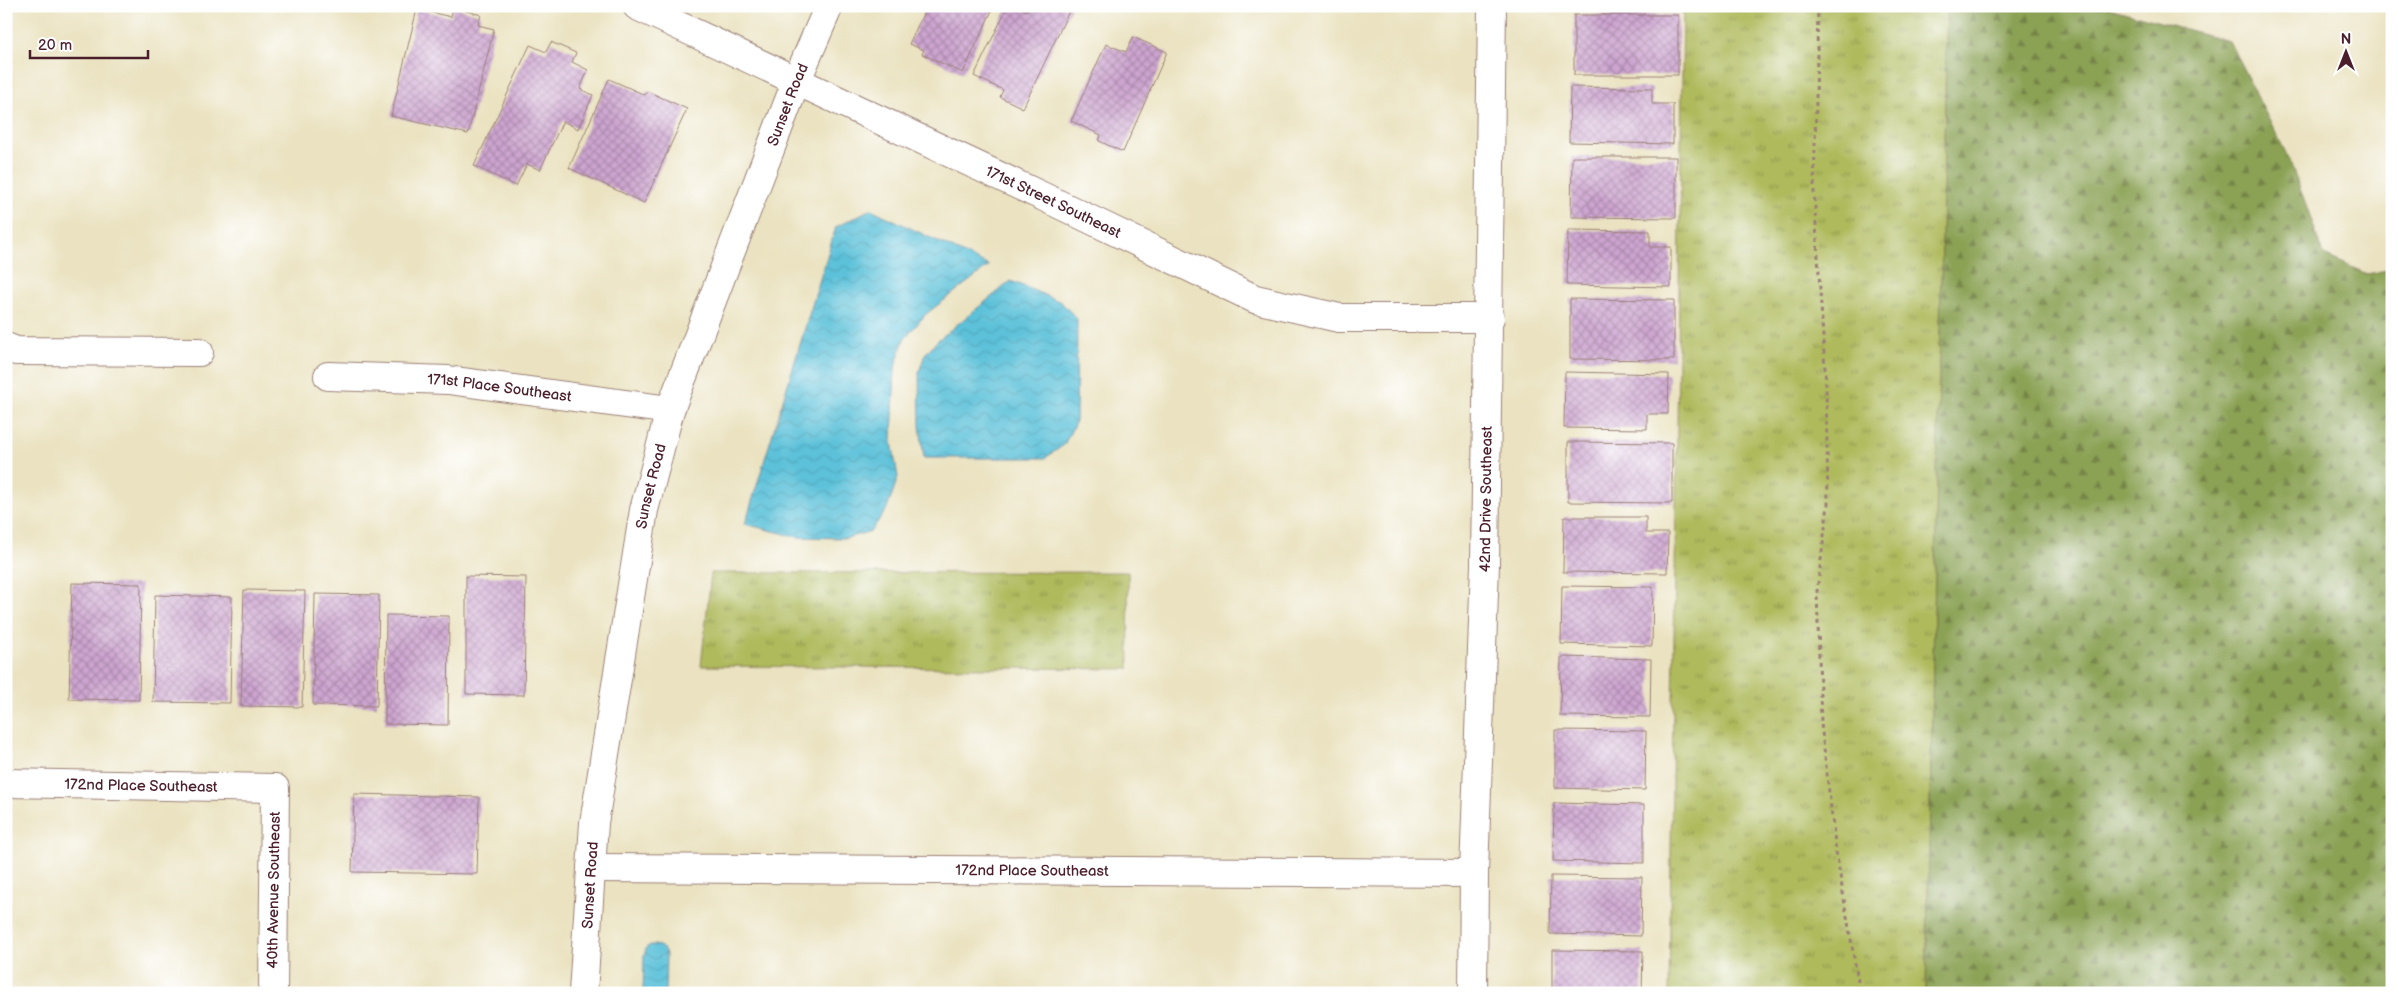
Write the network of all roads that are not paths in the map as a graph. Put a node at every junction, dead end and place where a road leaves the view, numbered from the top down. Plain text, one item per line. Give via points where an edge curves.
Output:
1 (637, 6) edge
2 (829, 6) edge
3 (1492, 6) edge
4 (796, 82) junction
5 (1490, 318) junction
6 (6, 347) edge
7 (199, 352) dead end
8 (328, 376) dead end
9 (670, 410) junction
10 (6, 783) edge
11 (275, 788) joint
12 (591, 868) junction
13 (1474, 873) junction
14 (273, 993) edge
15 (583, 993) edge
16 (1473, 993) edge

1 - 4 street, 171st Street Southeast
2 - 4 street, Sunset Road
3 - 5 street, 42nd Drive Southeast
4 - 5 street, 171st Street Southeast via 1255,299 1339,318
4 - 9 street, Sunset Road
5 - 13 street, 42nd Drive Southeast via 1486,565
6 - 7 street via 16,351
8 - 9 street, 171st Place Southeast via 448,380
9 - 12 street, Sunset Road via 644,510 594,823
10 - 11 street, 172nd Place Southeast
11 - 14 street, 40th Avenue Southeast
12 - 13 street, 172nd Place Southeast
12 - 15 street, Sunset Road
13 - 16 street, 42nd Drive Southeast

